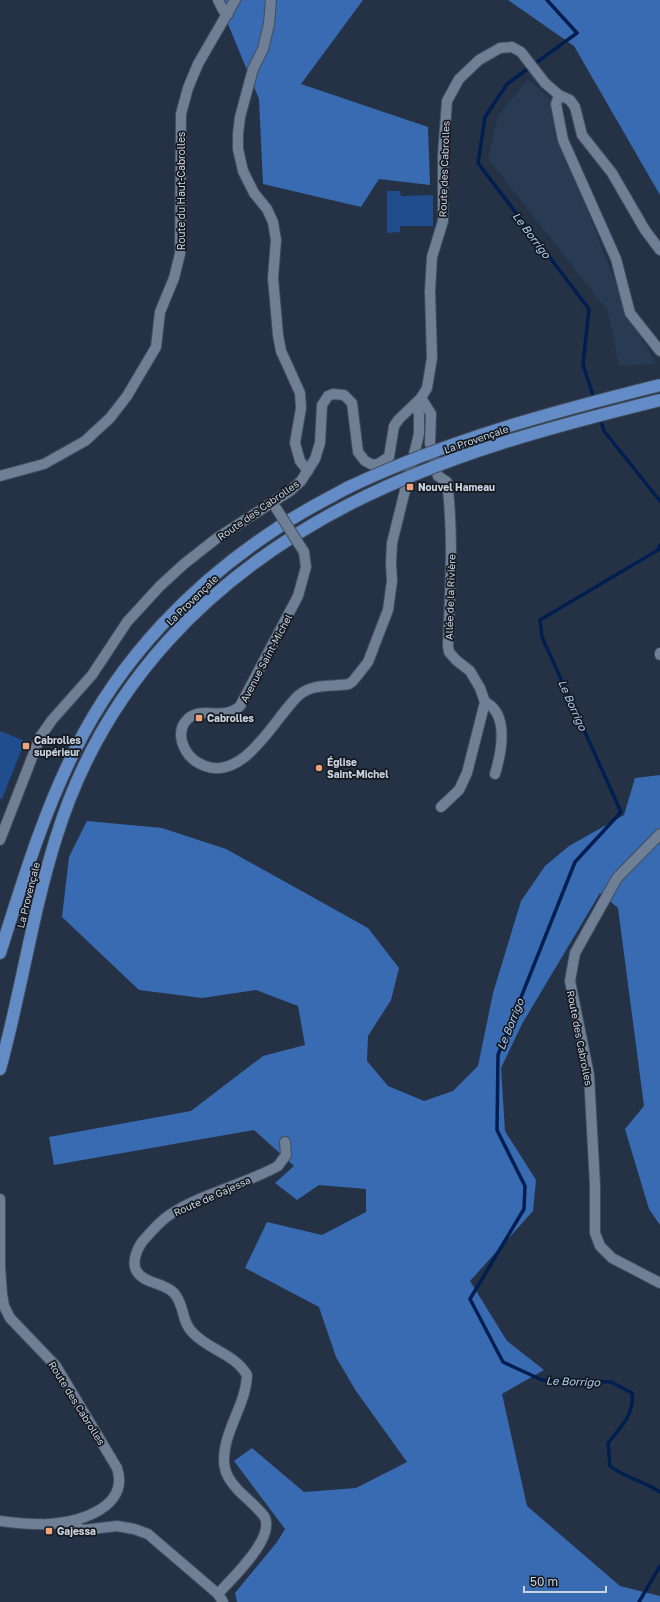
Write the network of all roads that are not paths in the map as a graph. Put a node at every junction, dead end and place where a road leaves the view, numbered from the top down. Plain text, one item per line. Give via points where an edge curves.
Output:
1 (218, 0) edge
2 (235, 0) edge
3 (271, 0) edge
4 (228, 14) junction
5 (559, 95) junction
6 (660, 250) edge
7 (660, 351) edge
8 (660, 385) edge
9 (660, 400) edge
10 (418, 401) junction
11 (308, 470) junction
12 (0, 476) edge
13 (274, 505) junction
14 (485, 702) junction
15 (495, 774) dead end
16 (441, 807) dead end
17 (660, 834) edge
18 (0, 840) edge
19 (0, 953) edge
20 (0, 1069) edge
21 (285, 1142) dead end
22 (0, 1199) edge
23 (660, 1283) edge
24 (74, 1520) junction
25 (0, 1521) edge
26 (220, 1598) edge

1 - 4 street
2 - 4 street, Route du Haut-Cabrolles
3 - 11 street via 263,49 254,69 240,117 238,149 243,171 254,193 267,208 274,222 276,240 273,278 278,335 281,351 300,393 301,408 295,443 300,462
4 - 12 street, Route du Haut-Cabrolles via 198,64 181,114 180,254 174,278 160,312 156,347 127,396 110,418 85,441 44,464
5 - 6 street, Route des Cabrolles via 570,100 575,107 582,135 612,173 645,230
5 - 7 street via 556,104 563,140 616,259 630,313
5 - 10 street, Route des Cabrolles via 521,52 512,47 500,48 479,60 459,79 448,101 443,156 443,221 432,257 432,358 427,388
8 - 19 highway, La Provençale, bridge via 512,424 426,453 350,486 276,528 214,574 172,614 125,669 93,716 66,769 38,836
9 - 20 highway, La Provençale, bridge via 477,451 400,480 350,504 281,544 212,596 161,648 134,682 110,718 80,775 56,836
10 - 11 street, Route des Cabrolles via 394,426 389,457 378,464 373,464 365,461 358,452 353,407 349,398 339,394 328,396 322,405 320,443
10 - 13 street, Avenue Saint-Michel, bridge via 419,434 392,543 392,581 388,610 368,662 349,684 320,686 300,695 255,748 238,762 217,768 202,765 188,755 182,743 185,722 201,713 228,714 240,706 298,596 306,567 304,552
10 - 14 street, Allée de la Rivière via 431,414 430,443 438,476 447,482 452,547 449,652 470,671
11 - 13 street, Route des Cabrolles via 301,481
13 - 18 street, Route des Cabrolles via 235,526 189,560 160,586 128,622 96,670 67,701 40,737
14 - 15 street, Allée de la Rivière via 491,705 499,719 502,738
14 - 16 street via 468,773 459,790
17 - 23 street, Route des Cabrolles via 617,878 575,953 570,981 589,1075 595,1233 600,1246 612,1258
21 - 26 street, Route de Gajessa via 286,1155 278,1166 167,1216 138,1247 135,1259 135,1268 140,1276 173,1292 181,1304 189,1330 238,1362 247,1375 244,1399 228,1436 224,1460 226,1473 231,1482 264,1517 267,1529 254,1553
22 - 24 street, Route des Cabrolles via 0,1266 4,1306 10,1318 56,1366 117,1468 121,1479 116,1497 108,1505 89,1516
24 - 25 street, Route des Cabrolles via 50,1524
24 - 26 street via 77,1527 83,1530 117,1526 148,1534

